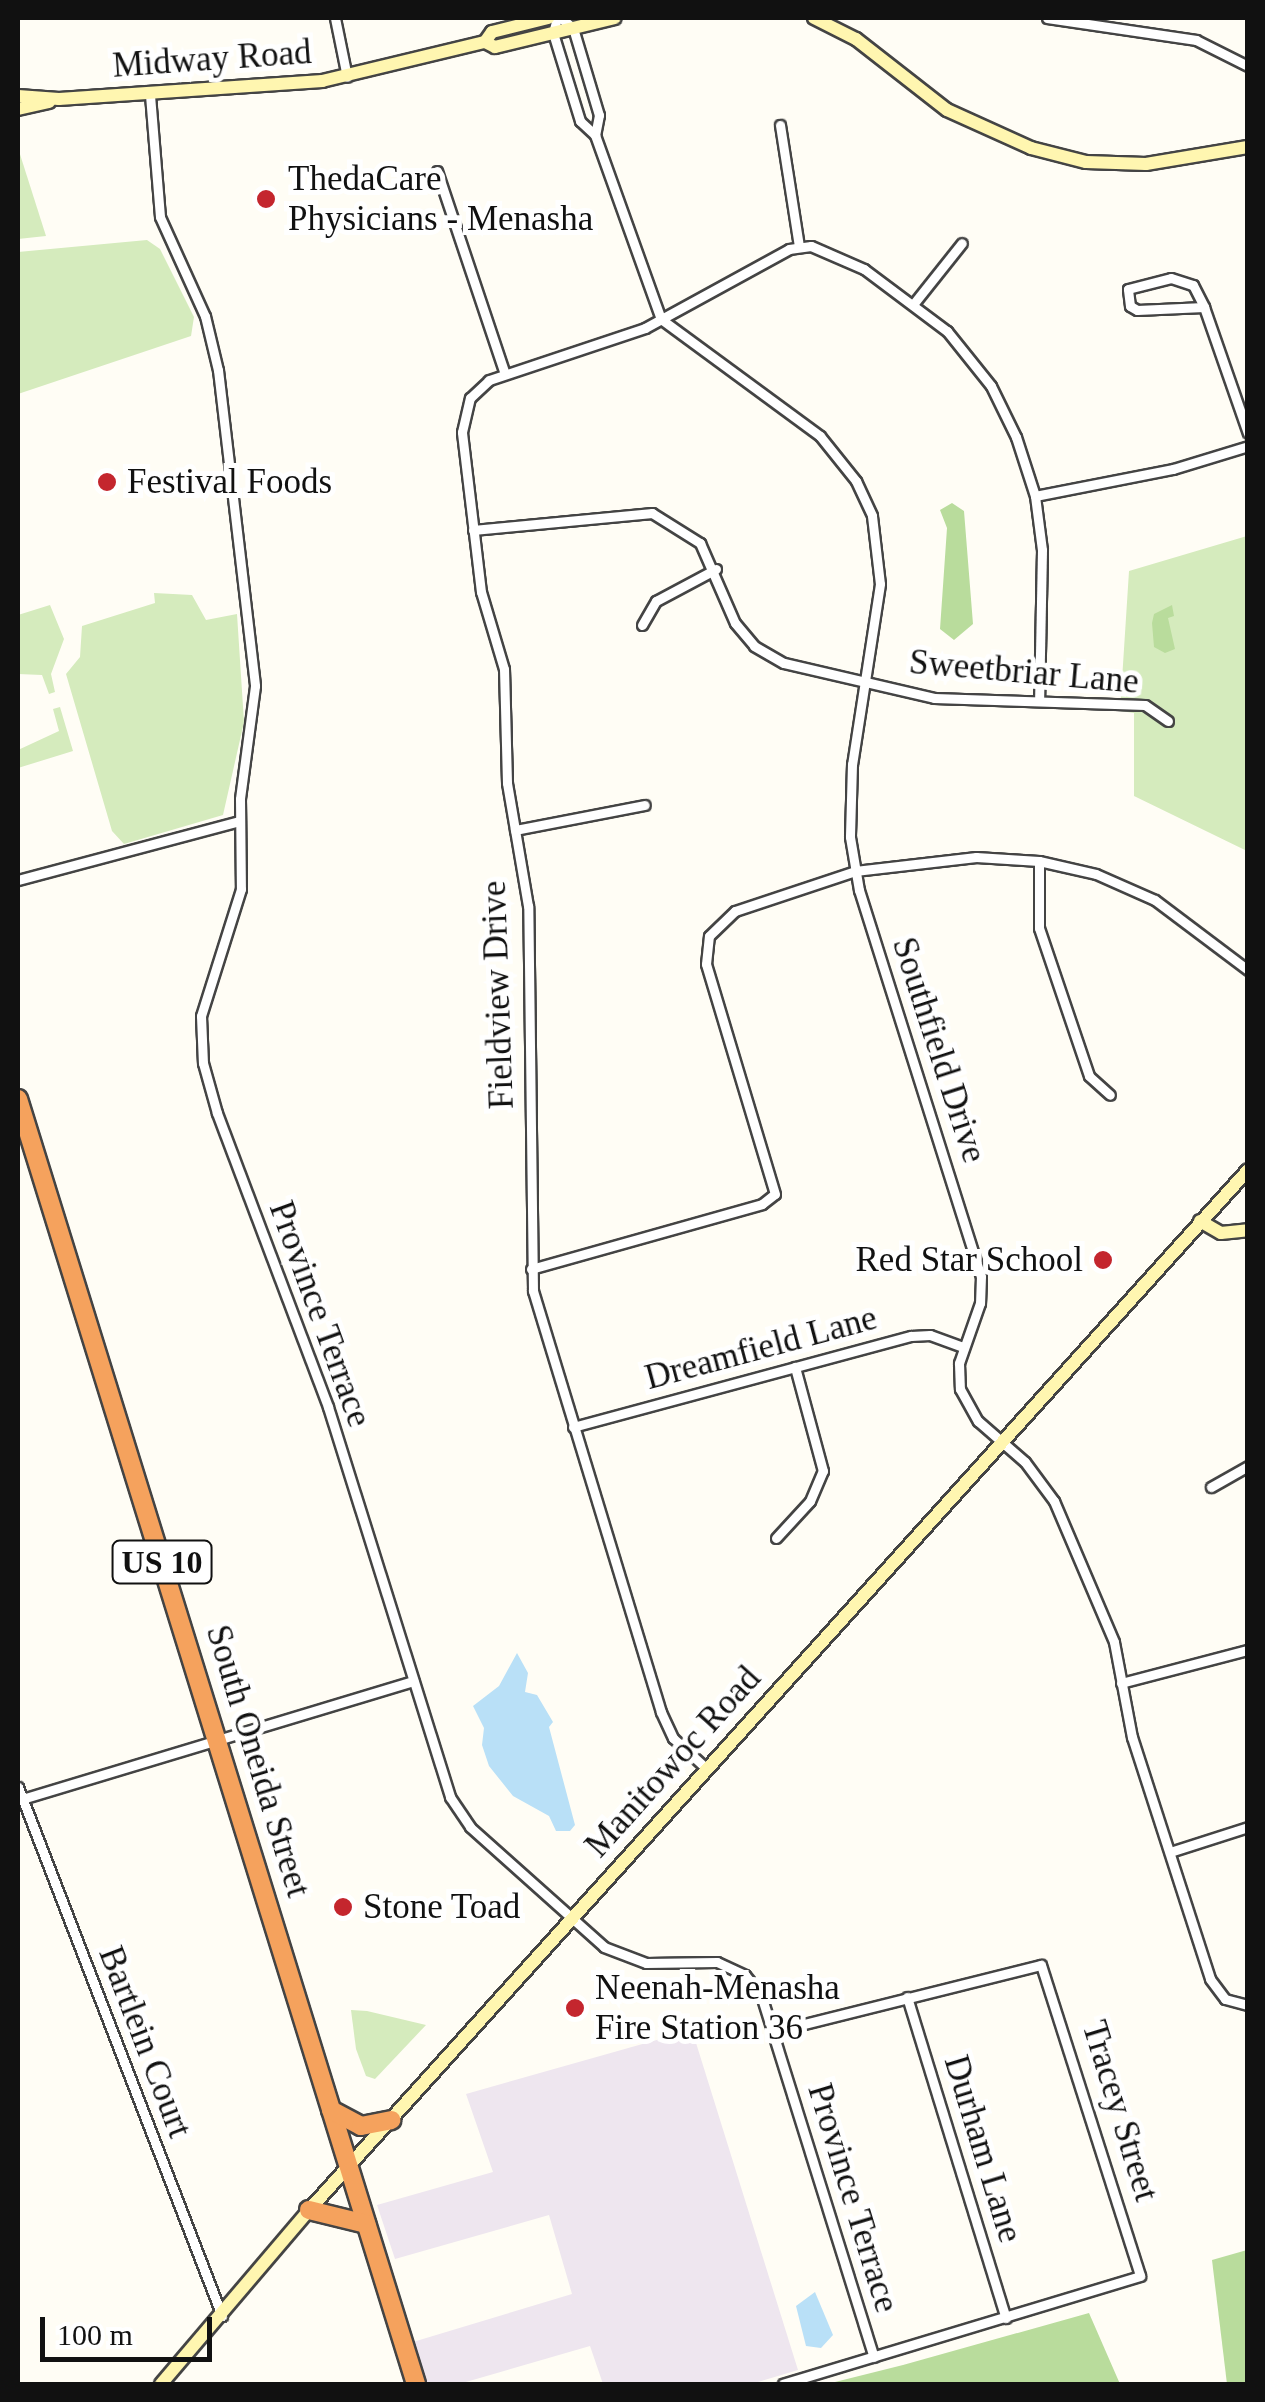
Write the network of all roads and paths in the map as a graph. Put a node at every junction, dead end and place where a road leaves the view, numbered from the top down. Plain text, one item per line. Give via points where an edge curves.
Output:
1 (335, 18) edge
2 (548, 18) edge
3 (559, 18) edge
4 (616, 18) edge
5 (814, 18) edge
6 (1047, 18) edge
7 (573, 28) junction
8 (553, 33) junction
9 (484, 42) junction
10 (1248, 66) edge
11 (346, 76) junction
12 (150, 95) junction
13 (18, 96) edge
14 (59, 100) junction
15 (18, 109) edge
16 (780, 125) dead end
17 (595, 135) junction
18 (1248, 146) edge
19 (437, 171) dead end
20 (962, 243) dead end
21 (799, 246) junction
22 (915, 302) junction
23 (1204, 308) junction
24 (661, 319) junction
25 (505, 374) junction
26 (1248, 433) edge
27 (1248, 446) edge
28 (1036, 496) junction
29 (473, 530) junction
30 (716, 568) junction
31 (642, 625) dead end
32 (864, 682) junction
33 (1039, 700) junction
34 (1168, 721) dead end
35 (645, 805) dead end
36 (239, 821) junction
37 (516, 830) junction
38 (1039, 862) junction
39 (855, 870) junction
40 (18, 880) edge
41 (1248, 970) edge
42 (1110, 1095) dead end
43 (18, 1100) edge
44 (1248, 1170) edge
45 (1200, 1222) junction
46 (1248, 1230) edge
47 (531, 1268) junction
48 (963, 1347) junction
49 (795, 1367) junction
50 (574, 1427) junction
51 (1002, 1441) junction
52 (1248, 1466) edge
53 (1211, 1487) dead end
54 (776, 1538) dead end
55 (1248, 1650) edge
56 (414, 1681) junction
57 (1121, 1683) junction
58 (217, 1740) junction
59 (707, 1770) junction
60 (18, 1787) edge
61 (20, 1800) edge
62 (1248, 1827) edge
63 (1170, 1852) junction
64 (572, 1920) junction
65 (907, 1997) junction
66 (1248, 2005) edge
67 (772, 2032) junction
68 (330, 2110) junction
69 (392, 2120) junction
70 (348, 2169) junction
71 (308, 2210) junction
72 (366, 2224) junction
73 (222, 2316) junction
74 (1006, 2318) junction
75 (874, 2357) junction
76 (161, 2384) edge
77 (416, 2384) edge
78 (783, 2384) edge

1 - 11 street
2 - 9 street, Midway Road via 492,32
3 - 7 street
3 - 8 street
4 - 7 street, Midway Road
5 - 18 street via 856,39 947,110 1031,148 1086,162 1146,164
6 - 10 street via 1196,40
7 - 8 street, Midway Road
7 - 17 street, Southfield Drive via 599,116
8 - 9 street, Midway Road via 495,47
8 - 17 street, Southfield Drive via 580,121
9 - 11 street, Midway Road
11 - 12 street, Midway Road
12 - 14 street, Midway Road
12 - 36 street, Province Terrace via 157,202 211,335 242,557 255,686
13 - 14 street, Midway Road
14 - 15 street, Midway Road
16 - 21 street
17 - 24 street, Southfield Drive via 634,260
19 - 25 street
20 - 22 street
21 - 22 street via 844,258
21 - 24 street, Fieldview Drive
22 - 28 street via 991,386
23 - 23 street via 1181,278 1142,280 1128,289 1130,306 1138,310
23 - 26 street
24 - 25 street, Fieldview Drive
24 - 32 street, Southfield Drive via 820,436 856,481 872,516 880,569
25 - 29 street, Fieldview Drive via 478,388 464,410
27 - 28 street via 1172,470
28 - 33 street via 1043,575
29 - 30 street, Sweetbriar Lane via 642,512 700,543
29 - 37 street, Fieldview Drive via 481,592 504,670 505,762
30 - 31 street via 656,601
30 - 32 street, Sweetbriar Lane via 730,615 754,646 784,662
32 - 33 street, Sweetbriar Lane via 934,698
32 - 39 street, Southfield Drive via 849,788
33 - 34 street, Sweetbriar Lane via 1144,705
35 - 37 street
36 - 40 street
36 - 56 street, Province Terrace via 241,889 202,1001 203,1063 328,1408
37 - 47 street, Fieldview Drive via 528,906
38 - 39 street via 976,857
38 - 41 street via 1096,874 1155,900
38 - 42 street via 1039,928 1089,1076
39 - 47 street via 736,911 709,936 708,976 776,1180 772,1198
39 - 48 street, Southfield Drive via 980,1276 980,1303
43 - 58 highway, South Oneida Street / US 10
44 - 45 street, Manitowoc Road
45 - 46 street via 1221,1233
45 - 51 street, Manitowoc Road
47 - 50 street, Fieldview Drive
48 - 49 street, Dreamfield Lane via 922,1334
48 - 51 street, Southfield Drive via 958,1375 965,1402
49 - 50 street, Dreamfield Lane
49 - 54 street via 823,1471 810,1501
50 - 59 street, Fieldview Drive via 660,1712 673,1738
51 - 57 street, Southfield Drive via 1054,1501 1104,1614
51 - 59 street, Manitowoc Road
52 - 53 street
55 - 57 street
56 - 58 street
56 - 64 street, Province Terrace via 456,1808
57 - 63 street, Southfield Drive
58 - 61 street
58 - 68 highway, South Oneida Street / US 10
59 - 64 street, Manitowoc Road
60 - 61 street, Bartlein Court
61 - 73 street, Bartlein Court
62 - 63 street
63 - 66 street, Southfield Drive via 1210,1978 1226,1999
64 - 67 street, Province Terrace via 635,1962 731,1966 760,1995
64 - 69 street, Manitowoc Road
65 - 67 street
65 - 74 street, Durham Lane
65 - 74 street, Tracey Street via 1041,1965 1140,2276
67 - 75 street, Province Terrace
68 - 69 highway via 361,2126
68 - 70 highway, South Oneida Street / US 10
69 - 70 street, Manitowoc Road
70 - 71 street, Manitowoc Road
70 - 72 highway, South Oneida Street / US 10
71 - 72 highway
71 - 73 street, Manitowoc Road
72 - 77 highway, South Oneida Street / US 10
73 - 76 street, Manitowoc Road
74 - 75 street
75 - 78 street

